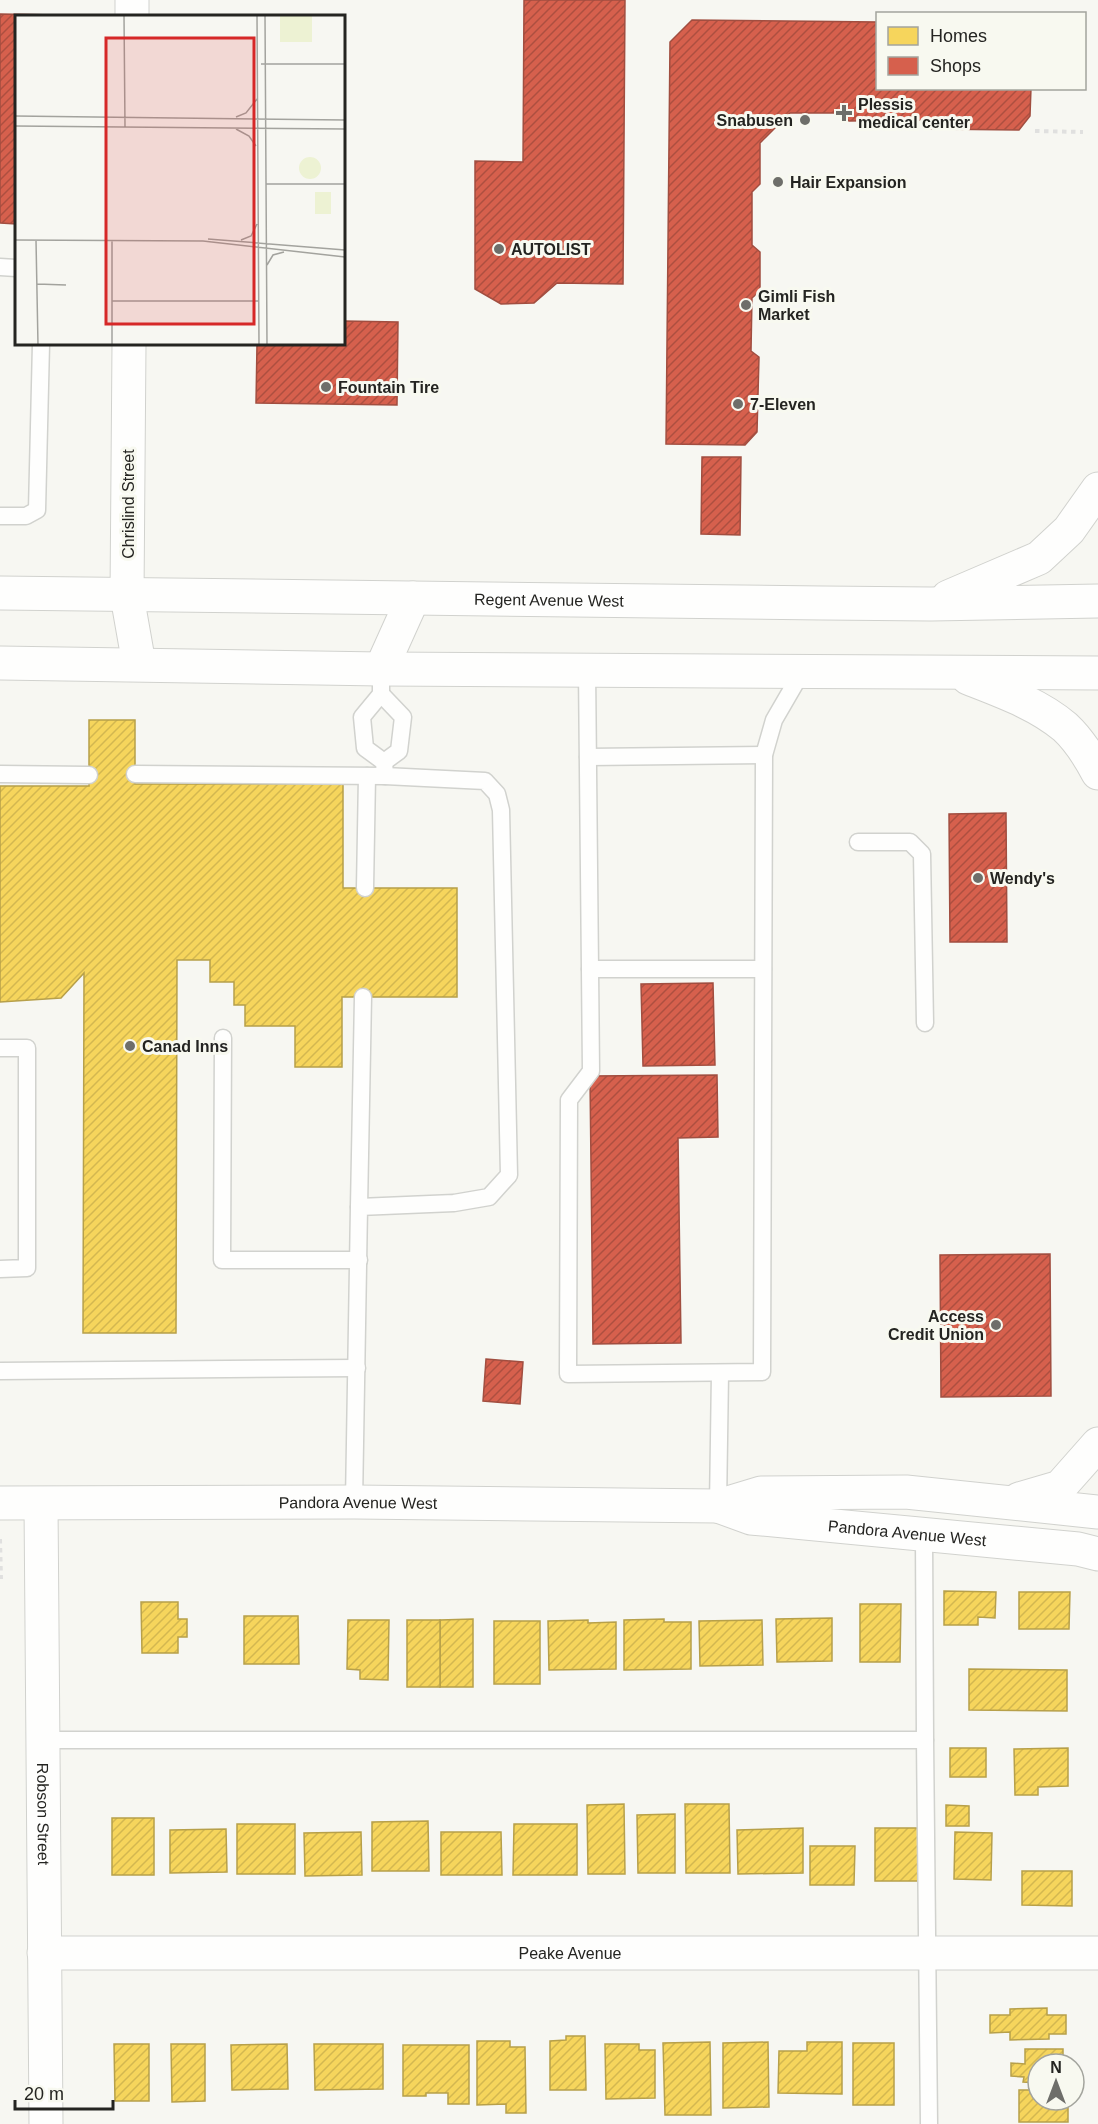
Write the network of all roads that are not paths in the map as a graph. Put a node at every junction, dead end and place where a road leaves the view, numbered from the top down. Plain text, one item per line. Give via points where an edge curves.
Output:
1 (41, 345) edge
2 (129, 345) edge
3 (1098, 489) edge
4 (0, 516) edge
5 (0, 593) edge
6 (127, 596) junction
7 (413, 598) junction
8 (1098, 601) edge
9 (931, 604) junction
10 (0, 663) edge
11 (139, 664) junction
12 (587, 669) junction
13 (803, 670) junction
14 (947, 670) junction
15 (1098, 672) edge
16 (381, 681) junction
17 (764, 755) junction
18 (588, 758) junction
19 (385, 769) junction
20 (1098, 773) edge
21 (0, 774) edge
22 (135, 774) dead end
23 (88, 775) dead end
24 (367, 776) junction
25 (858, 842) dead end
26 (365, 888) dead end
27 (590, 969) junction
28 (764, 969) junction
29 (363, 997) dead end
30 (925, 1023) dead end
31 (223, 1038) dead end
32 (0, 1048) edge
33 (359, 1207) junction
34 (359, 1260) junction
35 (0, 1269) edge
36 (357, 1368) junction
37 (0, 1371) edge
38 (720, 1373) junction
39 (1098, 1444) edge
40 (1003, 1501) junction
41 (354, 1502) junction
42 (0, 1503) edge
43 (41, 1504) junction
44 (718, 1506) junction
45 (1098, 1512) edge
46 (924, 1535) junction
47 (1098, 1554) edge
48 (42, 1740) junction
49 (926, 1740) junction
50 (926, 1952) junction
51 (44, 1953) junction
52 (1098, 1953) edge
53 (46, 2124) edge
54 (929, 2124) edge

1 - 4 lane via 37,510 26,516
2 - 6 street, Chrislind Street
3 - 9 street via 1069,530 1039,558
5 - 6 street, Regent Avenue West
6 - 7 street, Regent Avenue West
6 - 11 street, Chrislind Street
7 - 9 street, Regent Avenue West
7 - 16 street
8 - 9 street, Regent Avenue West
10 - 11 street
11 - 16 street
12 - 13 street
12 - 16 street
12 - 18 lane
13 - 14 street
13 - 17 lane via 774,720
14 - 15 street
14 - 20 street via 1020,699 1064,727 1085,750
16 - 19 lane via 403,717 399,752
16 - 19 lane via 362,717 364,748
17 - 18 lane
17 - 28 lane
18 - 27 lane
19 - 24 lane
19 - 33 lane via 485,781 497,794 501,810 508,1175 489,1197 454,1203
21 - 23 lane
22 - 24 lane
24 - 26 lane
25 - 30 lane via 910,842 922,854
27 - 28 lane
27 - 38 lane via 591,1071 569,1100 568,1374
28 - 38 lane via 762,1372
29 - 33 lane
31 - 34 lane via 222,1260
32 - 35 lane via 27,1048 27,1268
33 - 34 lane
34 - 36 lane
36 - 37 lane
36 - 41 lane
38 - 44 lane
39 - 40 street via 1060,1487
40 - 44 street, Pandora Avenue West via 874,1491 761,1493
40 - 45 street, Pandora Avenue West
41 - 43 street, Pandora Avenue West
41 - 44 street, Pandora Avenue West
42 - 43 street, Pandora Avenue West
43 - 48 street, Robson Street
44 - 46 street, Pandora Avenue West via 751,1518
46 - 47 street, Pandora Avenue West
46 - 49 lane
48 - 49 lane
48 - 51 street, Robson Street
49 - 50 lane
50 - 51 street, Peake Avenue
50 - 52 street, Peake Avenue
50 - 54 lane
51 - 53 street, Robson Street

